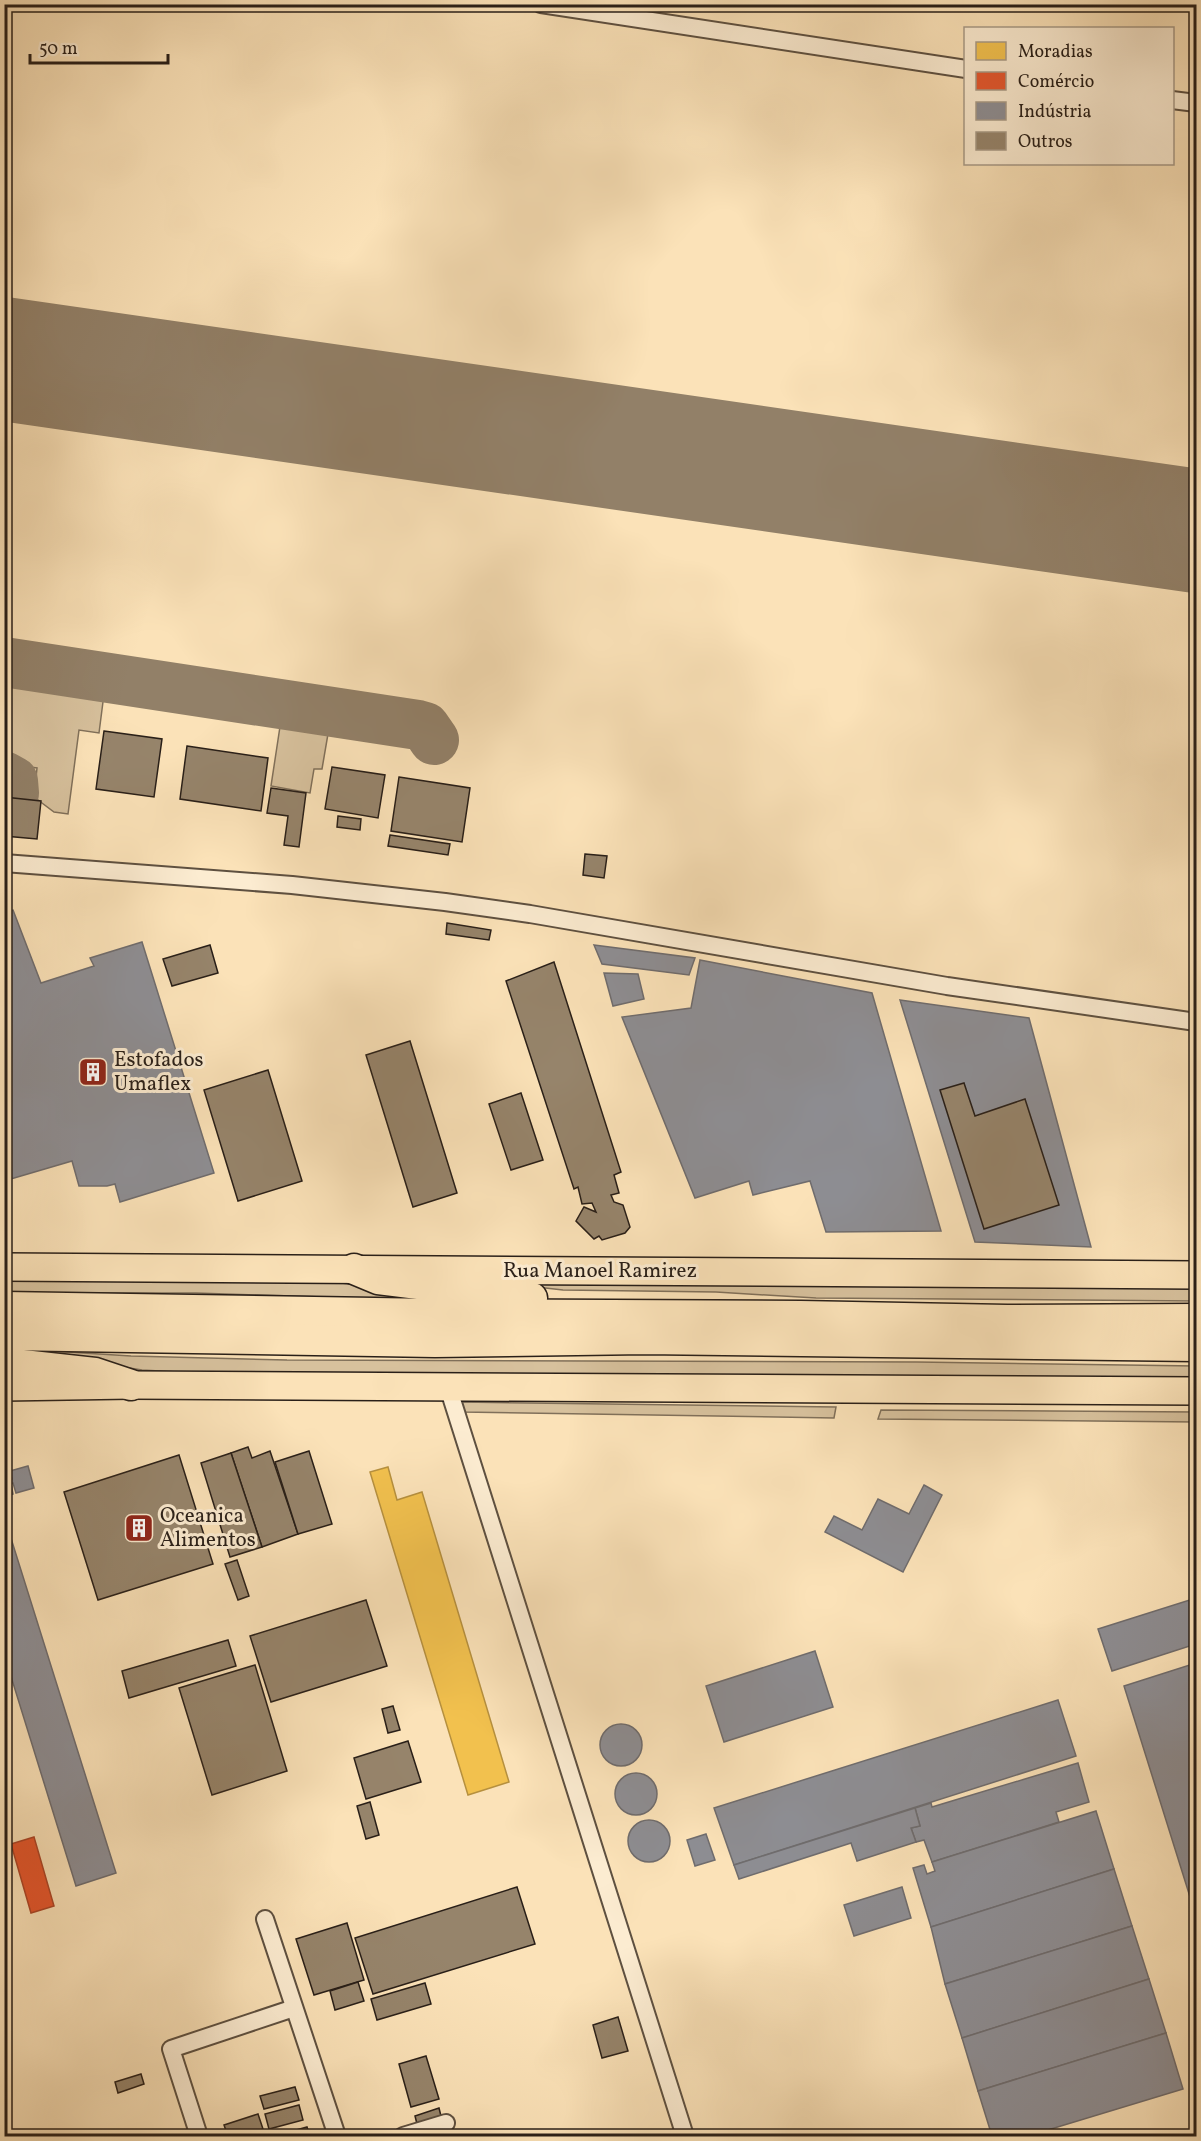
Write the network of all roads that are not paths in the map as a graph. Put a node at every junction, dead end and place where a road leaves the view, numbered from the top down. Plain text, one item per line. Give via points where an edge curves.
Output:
1 (541, 4) edge
2 (964, 69) edge
3 (1174, 100) edge
4 (1197, 103) edge
5 (4, 863) edge
6 (1197, 1022) edge
7 (4, 1267) edge
8 (354, 1269) junction
9 (1197, 1275) edge
10 (4, 1307) edge
11 (801, 1316) junction
12 (1197, 1319) edge
13 (4, 1335) edge
14 (1197, 1346) edge
15 (8, 1379) edge
16 (131, 1385) joint
17 (448, 1387) junction
18 (1197, 1391) edge
19 (265, 1919) dead end
20 (294, 2008) junction
21 (446, 2123) dead end
22 (199, 2136) edge
23 (337, 2136) edge
24 (403, 2136) edge
25 (685, 2136) edge

1 - 2 street
3 - 4 street
5 - 6 street via 292,885 445,902 947,986
7 - 8 main road, Rua Manoel Ramirez
8 - 9 main road, Rua Manoel Ramirez
8 - 11 highway via 378,1279 506,1295 545,1299 710,1299
10 - 11 highway
11 - 12 highway
13 - 14 highway via 435,1342 645,1340
15 - 16 highway via 95,1373
16 - 17 main road
17 - 18 main road
17 - 25 street
19 - 20 street
20 - 22 street via 171,2049
20 - 23 street
21 - 24 street

